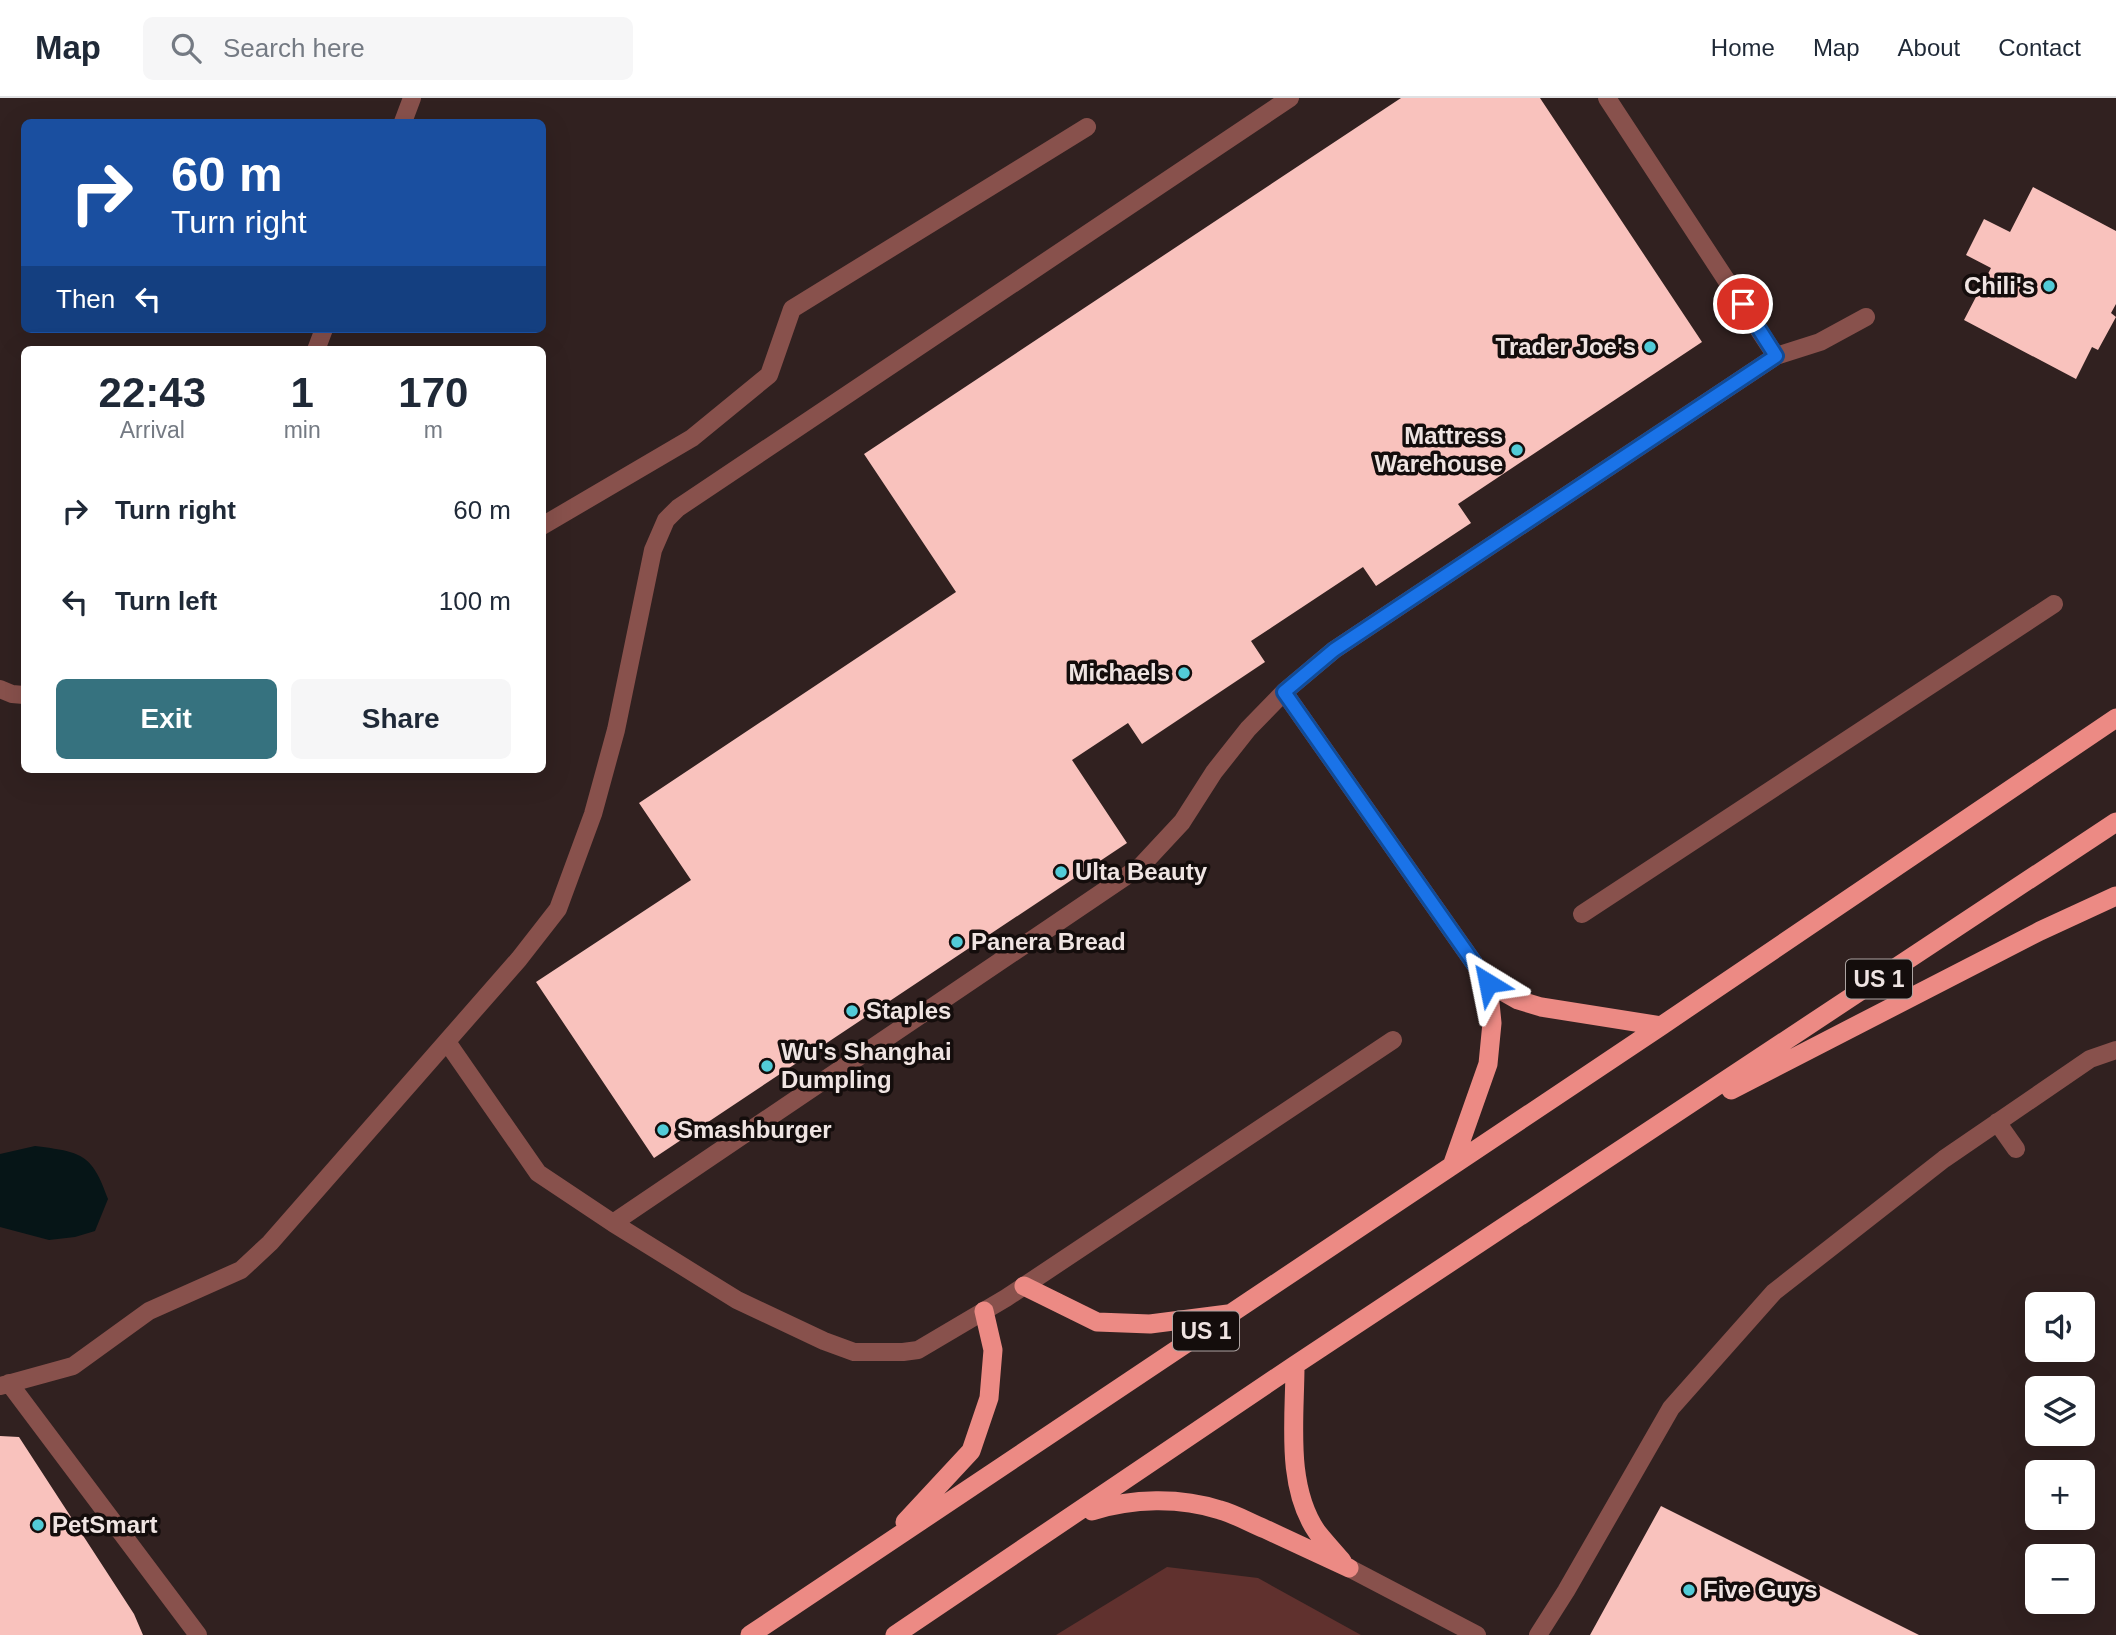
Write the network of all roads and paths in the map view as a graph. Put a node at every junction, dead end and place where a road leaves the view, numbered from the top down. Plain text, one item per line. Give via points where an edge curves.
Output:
1 (412, 98) edge
2 (1290, 98) edge
3 (1607, 98) edge
4 (404, 119) edge
5 (1087, 127) dead end
6 (1866, 317) dead end
7 (1776, 356) junction
8 (546, 524) edge
9 (2053, 604) dead end
10 (0, 689) edge
11 (1284, 692) junction
12 (21, 695) edge
13 (2116, 718) edge
14 (2116, 822) edge
15 (2116, 896) edge
16 (1582, 914) dead end
17 (1488, 983) junction
18 (1661, 1026) junction
19 (1393, 1040) dead end
20 (447, 1042) junction
21 (2116, 1050) edge
22 (1997, 1122) junction
23 (1643, 1136) junction
24 (2016, 1149) dead end
25 (1452, 1166) junction
26 (613, 1223) junction
27 (1024, 1286) junction
28 (984, 1311) junction
29 (1232, 1313) junction
30 (1295, 1366) junction
31 (5, 1384) edge
32 (1074, 1516) junction
33 (883, 1546) junction
34 (1349, 1568) junction
35 (198, 1635) edge
36 (750, 1635) edge
37 (895, 1635) edge
38 (1477, 1635) edge
39 (1538, 1635) edge

1 - 4 street
2 - 20 street via 666,520 653,550 597,802 558,909
3 - 7 street
5 - 8 street via 792,309 769,375 692,438
6 - 7 street via 1820,342
7 - 11 street via 1334,650
9 - 16 street
10 - 12 street
11 - 17 street
11 - 26 street via 1248,729 1182,822 1141,866
13 - 18 highway, US 1
14 - 23 highway, US 1
15 - 23 highway
17 - 18 highway via 1541,1007
17 - 25 highway via 1492,1023 1488,1064
18 - 25 highway, US 1
19 - 27 street
20 - 26 street via 538,1172
20 - 31 street via 242,1270 149,1311 73,1366
21 - 22 street via 2090,1059
22 - 24 street
22 - 39 street via 1774,1292 1671,1408
23 - 30 highway, US 1
25 - 29 highway, US 1
26 - 28 street via 737,1300 854,1352 918,1350
27 - 28 street
27 - 29 highway via 1097,1322 1150,1324
28 - 33 highway via 993,1350 989,1398 971,1451
29 - 33 highway, US 1
30 - 32 highway, US 1
30 - 34 highway via 1296,1469 1302,1499 1317,1531
31 - 35 street
32 - 34 highway via 1135,1502 1198,1504 1222,1510
32 - 37 highway, US 1
33 - 36 highway, US 1
34 - 38 street

